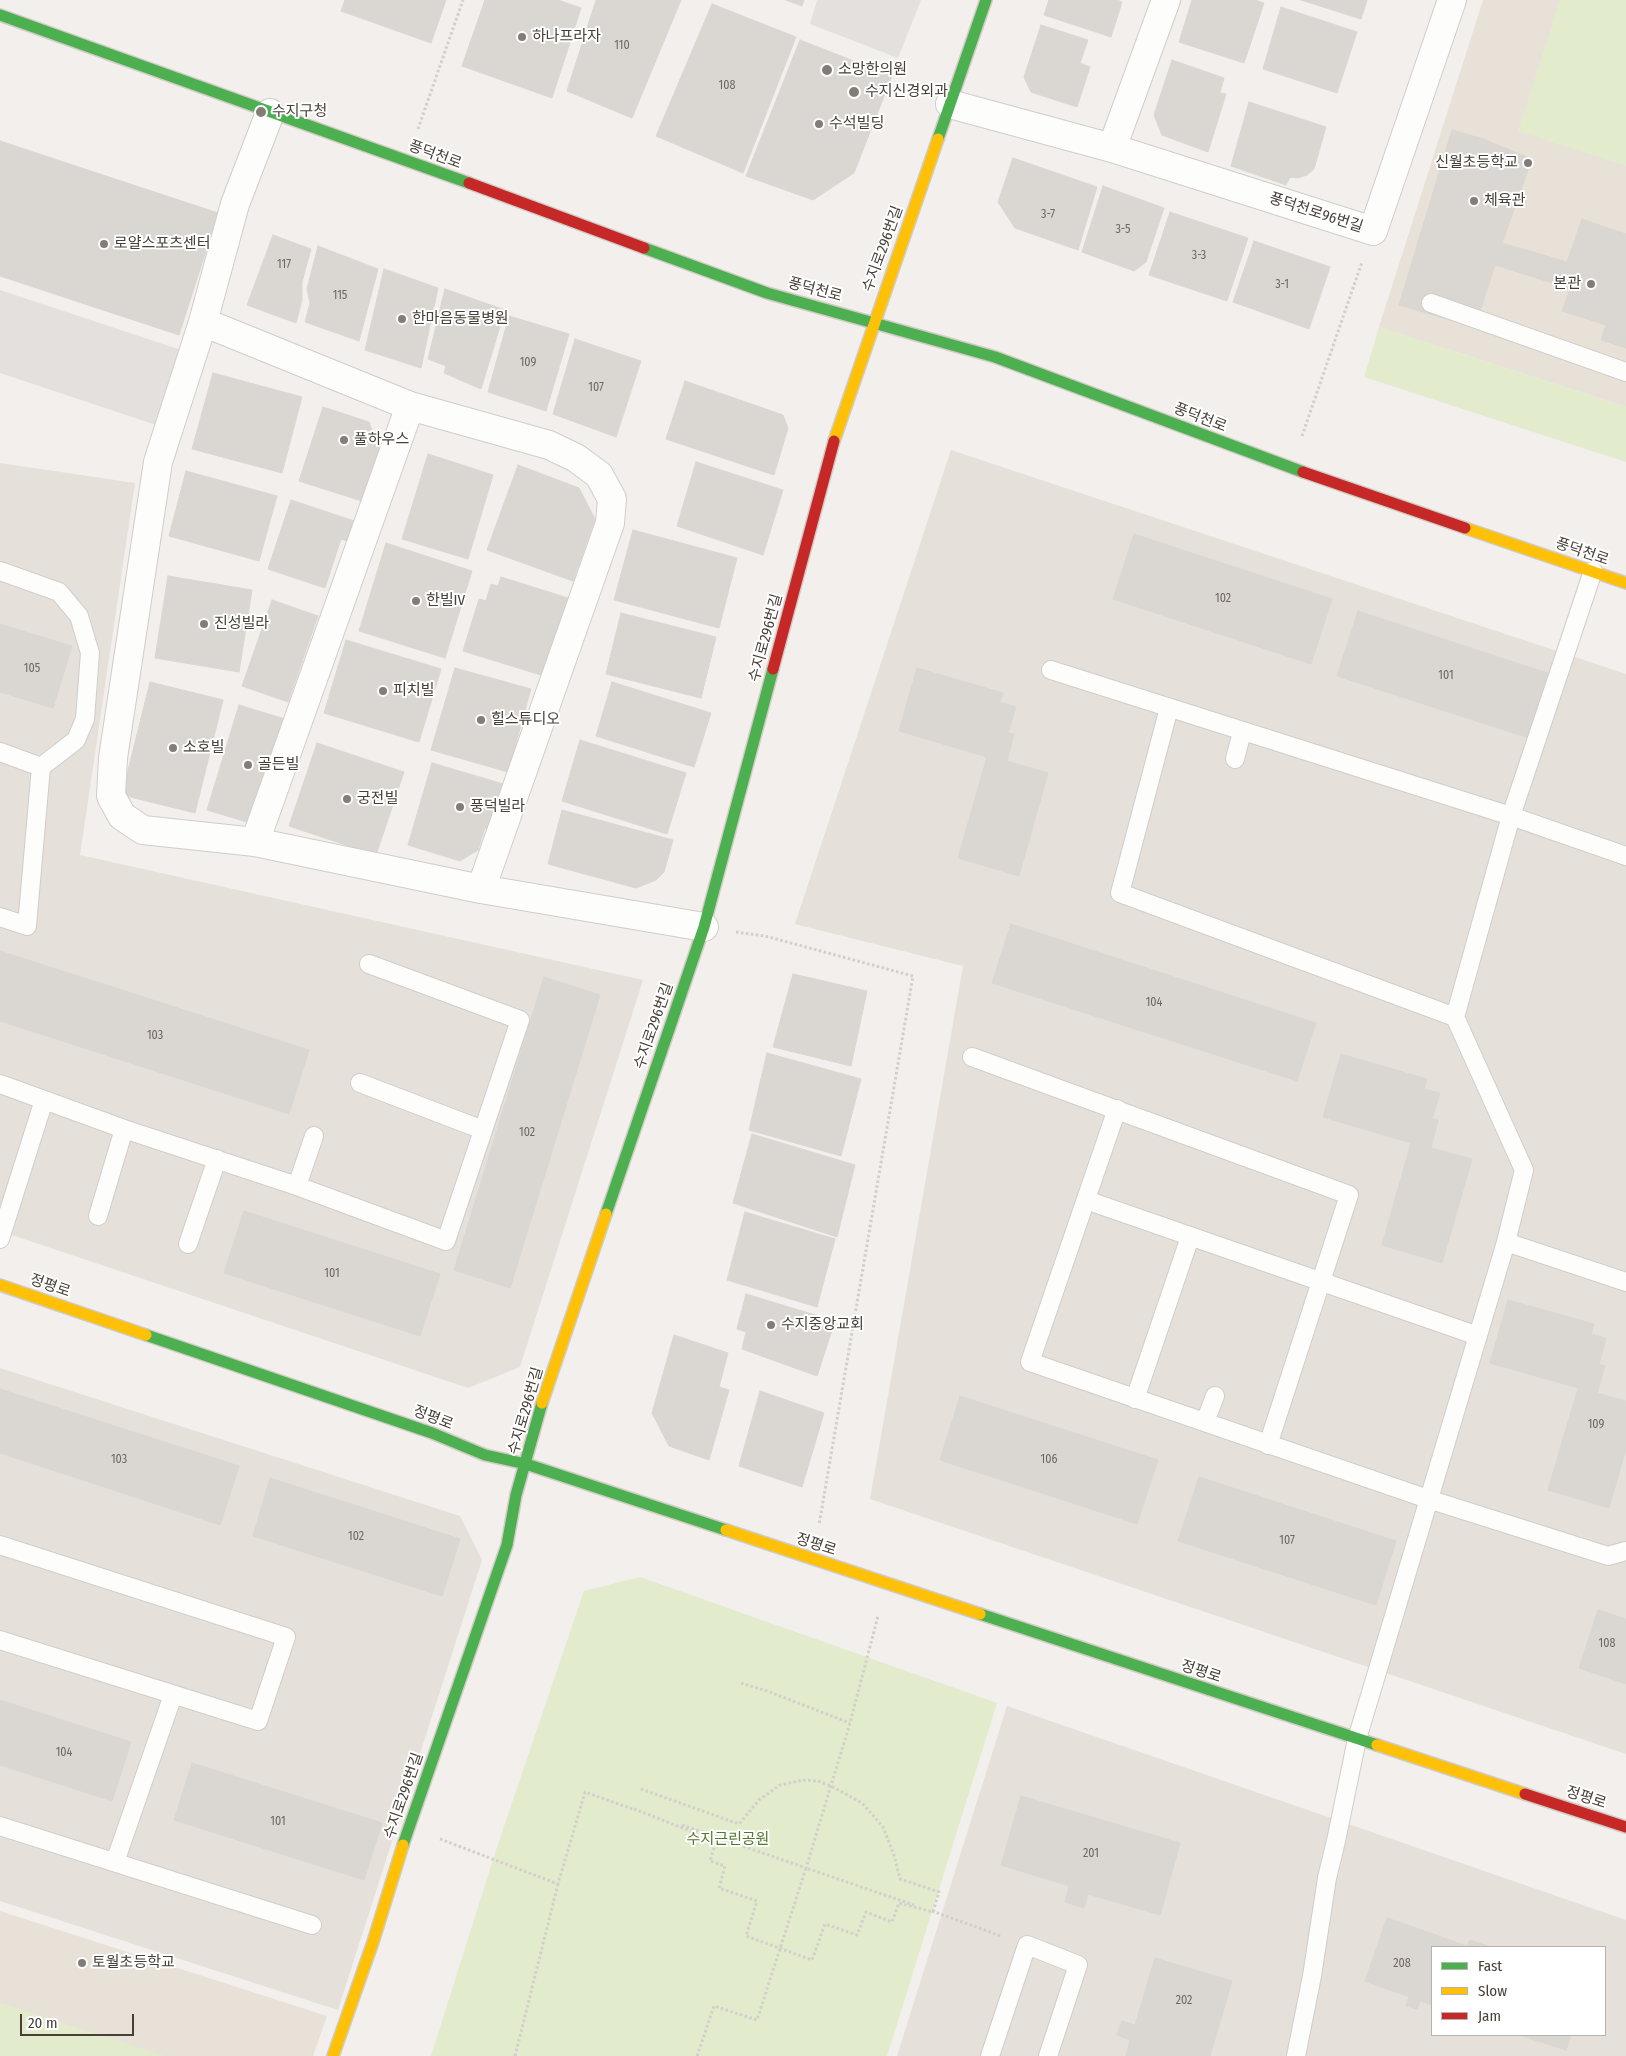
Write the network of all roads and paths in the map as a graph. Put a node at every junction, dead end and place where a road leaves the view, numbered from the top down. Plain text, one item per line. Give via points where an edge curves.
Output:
1 (464, 0) edge
2 (986, 0) edge
3 (1166, 0) edge
4 (1452, 0) edge
5 (0, 15) edge
6 (950, 104) junction
7 (270, 113) junction
8 (1112, 148) junction
9 (406, 160) junction
10 (1373, 231) junction
11 (1431, 303) dead end
12 (873, 321) junction
13 (203, 322) junction
14 (1626, 372) edge
15 (410, 406) junction
16 (1291, 468) junction
17 (0, 571) edge
18 (1593, 571) junction
19 (1626, 583) edge
20 (1051, 670) dead end
21 (1169, 708) junction
22 (1242, 732) junction
23 (0, 752) edge
24 (1236, 759) dead end
25 (41, 767) junction
26 (1511, 816) junction
27 (255, 842) junction
28 (1626, 856) edge
29 (481, 889) junction
30 (0, 916) edge
31 (704, 927) junction
32 (369, 964) dead end
33 (1455, 1016) junction
34 (972, 1057) dead end
35 (360, 1083) dead end
36 (0, 1084) edge
37 (44, 1100) junction
38 (1117, 1109) junction
39 (124, 1129) junction
40 (483, 1130) junction
41 (314, 1136) dead end
42 (217, 1159) junction
43 (297, 1186) junction
44 (1086, 1200) junction
45 (98, 1216) dead end
46 (1190, 1236) junction
47 (0, 1239) edge
48 (1506, 1242) junction
49 (188, 1244) dead end
50 (1321, 1282) junction
51 (1626, 1282) edge
52 (0, 1285) edge
53 (1478, 1336) junction
54 (1215, 1396) dead end
55 (1135, 1399) junction
56 (1205, 1422) junction
57 (1268, 1445) junction
58 (526, 1464) junction
59 (1428, 1499) junction
60 (0, 1545) edge
61 (1626, 1551) edge
62 (813, 1560) junction
63 (886, 1584) junction
64 (0, 1640) edge
65 (742, 1683) dead end
66 (173, 1695) junction
67 (850, 1723) junction
68 (1357, 1739) junction
69 (831, 1786) junction
70 (641, 1789) dead end
71 (634, 1809) junction
72 (0, 1826) edge
73 (409, 1827) junction
74 (1626, 1827) edge
75 (115, 1862) junction
76 (806, 1868) junction
77 (558, 1884) junction
78 (933, 1912) junction
79 (312, 1925) dead end
80 (1027, 1945) junction
81 (781, 1948) junction
82 (333, 2056) edge
83 (515, 2056) edge
84 (697, 2056) edge
85 (990, 2056) edge
86 (1048, 2056) edge
87 (1296, 2056) edge

1 - 9 path
2 - 6 street, 수지로296번길
3 - 8 street
4 - 10 street, 풍덕천로96번길
5 - 7 street, 풍덕천로
6 - 8 street, 풍덕천로96번길
6 - 12 street, 수지로296번길
7 - 9 street, 풍덕천로
7 - 13 street via 235,204
8 - 10 street, 풍덕천로96번길
9 - 12 street, 풍덕천로 via 766,293
10 - 16 path
11 - 14 lane
12 - 16 street, 풍덕천로 via 995,357
12 - 31 street, 수지로296번길 via 839,424
13 - 15 street
13 - 27 street via 158,462 113,758 111,796 122,816 143,830
15 - 27 street
15 - 29 street via 549,445 599,474 612,499 610,523
16 - 18 street, 풍덕천로
17 - 25 lane via 59,592 79,616 90,653 85,719 76,740
18 - 19 street, 풍덕천로
18 - 26 lane
20 - 21 lane
21 - 22 lane
21 - 33 lane via 1120,893
22 - 24 lane
22 - 26 lane
23 - 25 lane
25 - 30 lane via 27,926
26 - 28 lane
26 - 33 lane
27 - 29 street
29 - 31 street
31 - 58 street, 수지로296번길 via 536,1422
31 - 62 path via 765,936 913,976
32 - 40 lane via 520,1020
33 - 48 lane via 1524,1170
34 - 38 lane
35 - 40 lane
36 - 37 lane
37 - 39 lane
37 - 47 lane
38 - 44 lane
38 - 50 lane via 1349,1195
39 - 42 lane
39 - 45 lane
40 - 43 lane via 446,1241
41 - 43 lane
42 - 43 lane
42 - 49 lane
44 - 46 lane
44 - 55 lane via 1030,1362
46 - 50 lane
46 - 55 lane
48 - 51 lane
48 - 53 lane
50 - 53 lane
50 - 57 lane
52 - 58 street, 정평로 via 432,1432 486,1455
53 - 59 lane
54 - 56 lane
55 - 56 lane
56 - 57 lane
57 - 59 lane
58 - 62 street, 정평로
58 - 73 street, 수지로296번길 via 516,1495 507,1544
59 - 61 lane via 1608,1556
59 - 68 lane
60 - 66 lane via 286,1637 258,1721
62 - 63 street, 정평로
63 - 67 path
63 - 68 street, 정평로
64 - 66 lane
65 - 67 path
66 - 75 lane
67 - 69 path
68 - 74 street, 정평로
68 - 87 lane via 1326,1878
69 - 70 path via 804,1780 780,1785 759,1800 739,1824
69 - 76 path
69 - 78 path via 862,1803 883,1827 900,1879 939,1892
71 - 76 path
71 - 77 path via 585,1792
71 - 81 path via 716,1841 710,1861 725,1866 719,1888 757,1901 746,1936
72 - 75 lane
73 - 77 path
73 - 82 street, 수지로296번길
75 - 79 lane
76 - 78 path
76 - 81 path
77 - 83 path
78 - 80 path
78 - 81 path via 899,1904 892,1922 866,1912 857,1935 825,1924 812,1960
80 - 85 lane
80 - 86 lane via 1078,1965
81 - 84 path via 757,2020 714,2006

